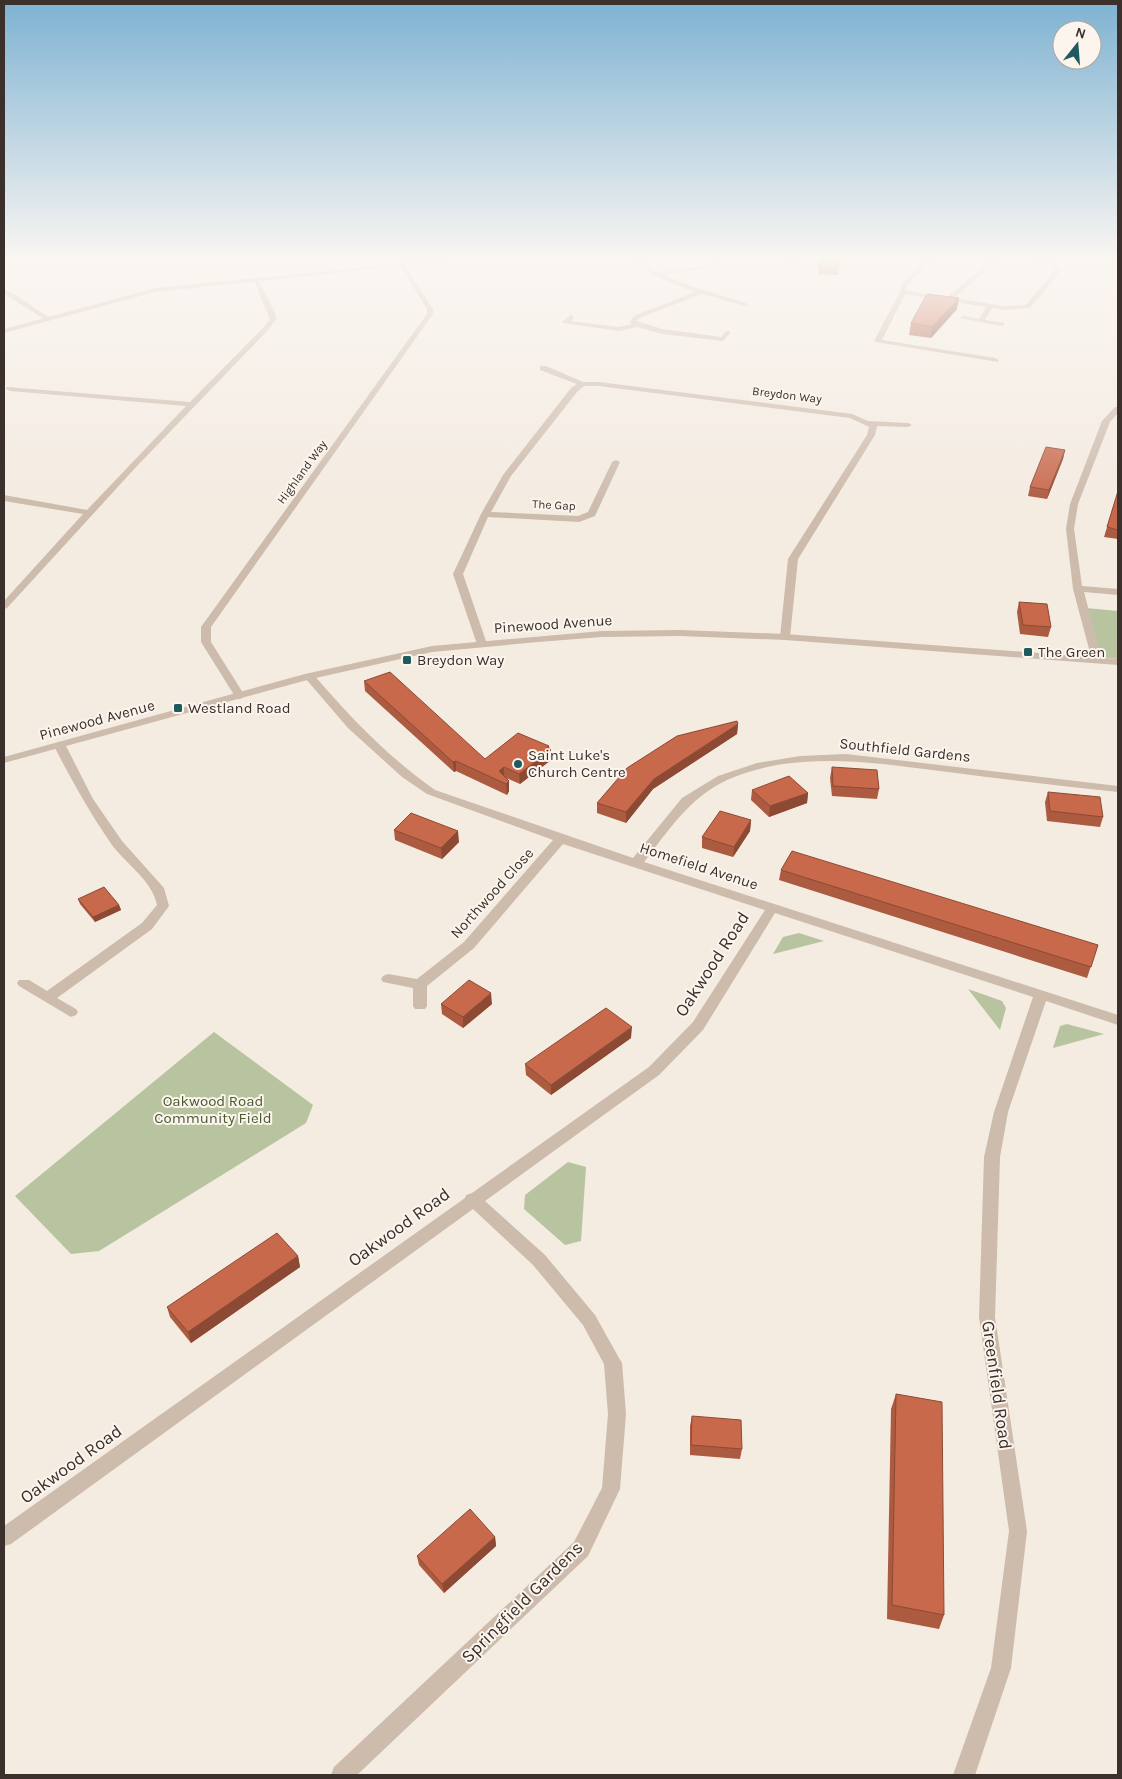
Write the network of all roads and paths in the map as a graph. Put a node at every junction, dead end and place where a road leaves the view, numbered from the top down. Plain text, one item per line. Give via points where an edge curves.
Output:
1 (254, 341) edge
2 (411, 341) edge
3 (878, 341) edge
4 (995, 360) dead end
5 (543, 368) dead end
6 (582, 384) junction
7 (10, 389) dead end
8 (191, 404) junction
9 (1118, 409) edge
10 (868, 422) junction
11 (908, 425) dead end
12 (616, 462) dead end
13 (4, 498) edge
14 (90, 513) junction
15 (485, 514) junction
16 (1078, 589) junction
17 (1118, 592) edge
18 (4, 606) edge
19 (785, 637) junction
20 (482, 644) junction
21 (1097, 660) junction
22 (1118, 662) edge
23 (309, 676) junction
24 (240, 696) junction
25 (60, 746) junction
26 (4, 760) edge
27 (1118, 789) edge
28 (561, 839) junction
29 (636, 863) junction
30 (773, 907) junction
31 (388, 979) dead end
32 (24, 983) dead end
33 (420, 984) junction
34 (1041, 995) junction
35 (48, 998) junction
36 (420, 1006) dead end
37 (72, 1012) dead end
38 (1118, 1020) edge
39 (472, 1199) junction
40 (4, 1537) edge
41 (342, 1775) edge
42 (964, 1775) edge

1 - 8 street
2 - 24 street, Highland Way via 206,627 206,642
3 - 4 street
5 - 6 street, Breydon Way
6 - 10 street, Breydon Way via 852,416
6 - 15 street via 507,475
7 - 8 street
8 - 14 street
9 - 16 street via 1106,421 1074,504 1070,529
10 - 11 street, Breydon Way
10 - 19 street via 873,426 871,435 793,559
12 - 15 street, The Gap via 592,514 579,520
13 - 14 street
14 - 18 street via 37,574
15 - 20 street via 458,574
16 - 17 street
16 - 21 street
19 - 20 street, Pinewood Avenue via 602,634
19 - 21 street, Pinewood Avenue
20 - 23 street, Pinewood Avenue via 432,649
21 - 22 street, Pinewood Avenue
23 - 24 street, Pinewood Avenue
23 - 28 street, Homefield Avenue via 352,726 406,775 431,792
24 - 25 street, Pinewood Avenue
25 - 26 street, Pinewood Avenue
25 - 35 street via 87,799 118,844 160,891 163,906 147,926
27 - 29 street, Southfield Gardens via 846,756 800,759 757,766 722,778 686,802
28 - 29 street, Homefield Avenue
28 - 33 street, Northwood Close via 469,945
29 - 30 street, Homefield Avenue
30 - 34 street, Homefield Avenue
30 - 39 street, Oakwood Road via 698,1026 654,1071
31 - 33 street
32 - 35 street
33 - 36 street
34 - 38 street, Homefield Avenue
34 - 42 street, Greenfield Road via 1001,1112 992,1157 987,1317 1018,1530 1001,1668
35 - 37 street
39 - 40 street, Oakwood Road
39 - 41 street, Springfield Gardens via 539,1260 589,1320 613,1363 617,1414 611,1489 581,1549

